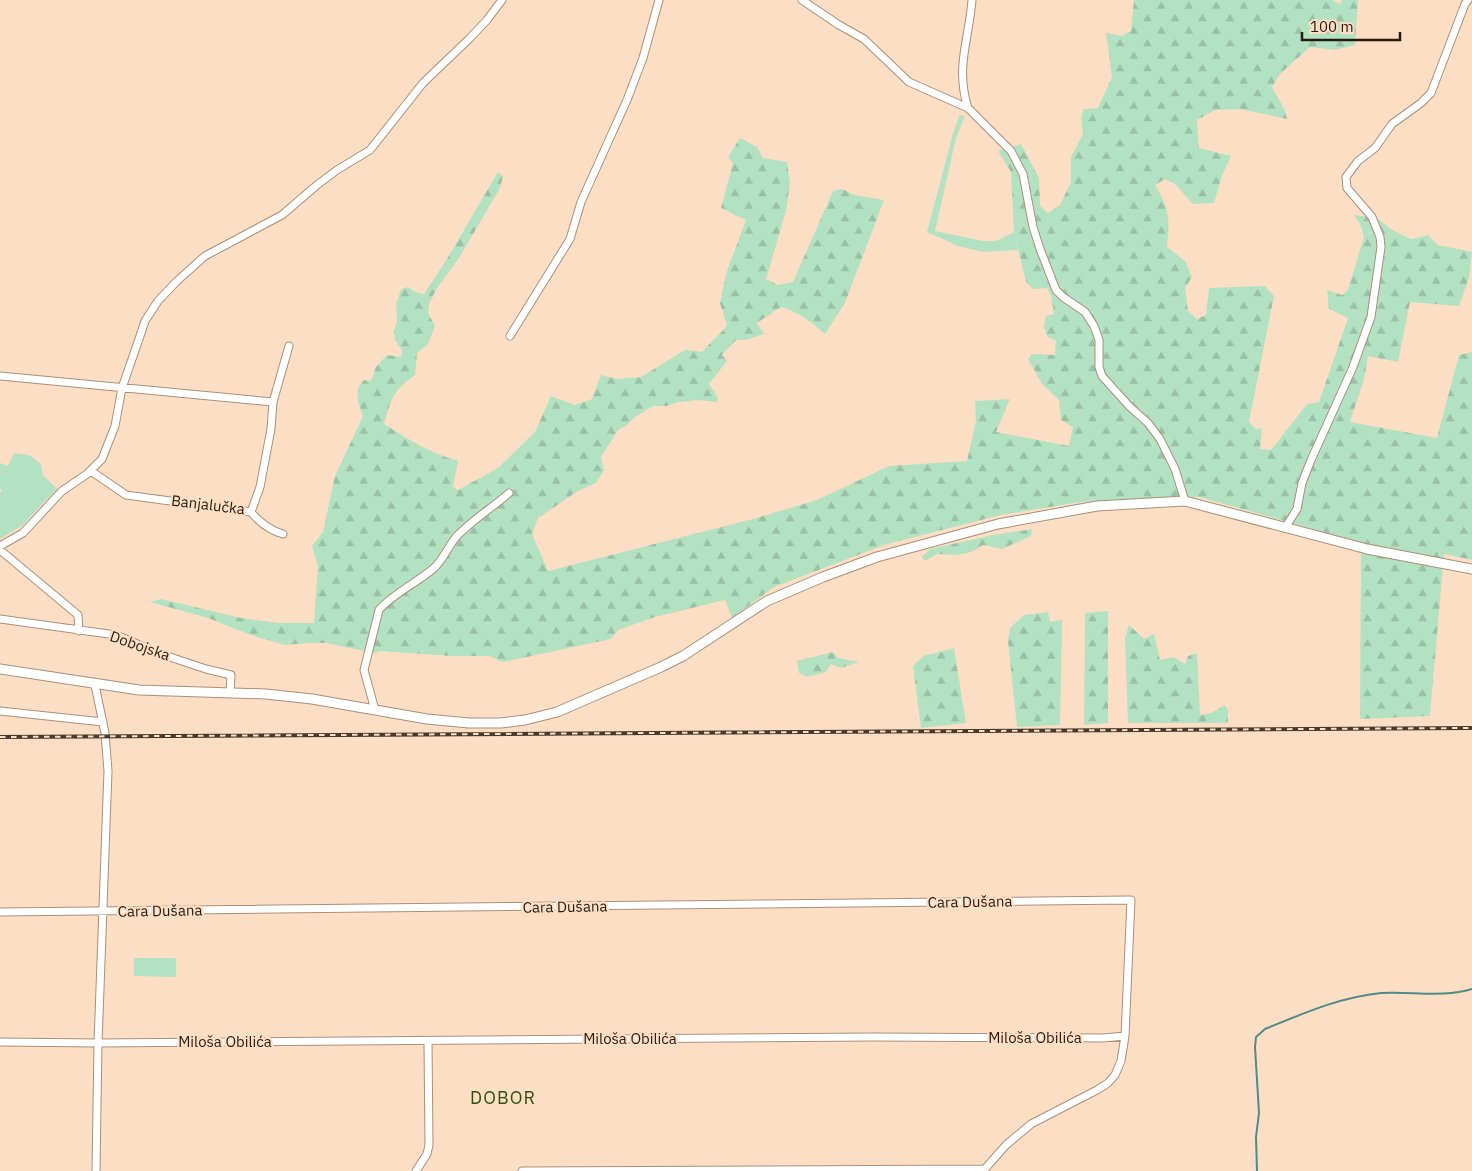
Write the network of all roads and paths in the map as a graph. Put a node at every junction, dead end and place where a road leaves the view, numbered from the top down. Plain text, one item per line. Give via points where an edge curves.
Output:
1 (502, 0) edge
2 (658, 0) edge
3 (802, 0) edge
4 (972, 0) edge
5 (1468, 0) edge
6 (968, 108) junction
7 (510, 336) dead end
8 (288, 346) dead end
9 (0, 376) edge
10 (122, 388) junction
11 (273, 402) junction
12 (91, 471) junction
13 (509, 493) dead end
14 (1185, 501) junction
15 (251, 512) junction
16 (1285, 528) junction
17 (283, 534) dead end
18 (0, 548) edge
19 (1472, 569) edge
20 (0, 619) edge
21 (79, 631) junction
22 (0, 669) edge
23 (95, 685) junction
24 (230, 692) junction
25 (375, 710) junction
26 (0, 711) edge
27 (103, 722) junction
28 (0, 912) edge
29 (102, 912) junction
30 (1125, 1036) junction
31 (428, 1041) junction
32 (0, 1042) edge
33 (98, 1043) junction
34 (984, 1170) edge
35 (96, 1171) edge
36 (416, 1171) edge
37 (522, 1171) edge

1 - 10 street via 475,33 423,83 370,150 330,175 282,215 205,256 176,282 158,301 145,322
2 - 7 street via 643,58 582,202 570,239
3 - 6 street via 864,39 908,82
4 - 6 street via 961,70
5 - 16 street via 1431,93 1392,124 1375,148 1358,161 1346,177 1347,188 1372,217 1380,237 1371,317 1353,367 1302,483 1297,509
6 - 14 street via 1018,163 1033,226 1056,290 1085,312 1094,326 1099,340 1098,367 1102,376 1160,439 1176,469
8 - 11 street, Banjalučka
9 - 10 street
10 - 11 street
10 - 12 street via 111,439 102,459
11 - 15 street, Banjalučka via 260,487
12 - 15 street, Banjalučka via 126,495
12 - 18 street via 62,491 23,533
13 - 25 street via 455,538 436,566 379,610 364,670
14 - 16 main road
14 - 25 main road via 1097,506 1007,523 877,557 767,601 683,656 558,712 524,720 468,723
15 - 17 street via 263,525
16 - 19 main road via 1367,549
18 - 21 street via 78,615
20 - 21 street, Dobojska
21 - 24 street, Dobojska via 116,635 158,653 231,675
22 - 23 main road
23 - 24 main road via 139,690
23 - 27 street
24 - 25 main road
26 - 27 street
27 - 29 street via 108,771
28 - 29 street, Cara Dušana
29 - 30 street, Cara Dušana via 1130,900
29 - 33 street
30 - 31 street, Miloša Obilića
30 - 34 street via 1121,1061 1108,1083 1031,1124
31 - 33 street, Miloša Obilića
31 - 36 street via 429,1146
32 - 33 street, Miloša Obilića
33 - 35 street
34 - 37 street

